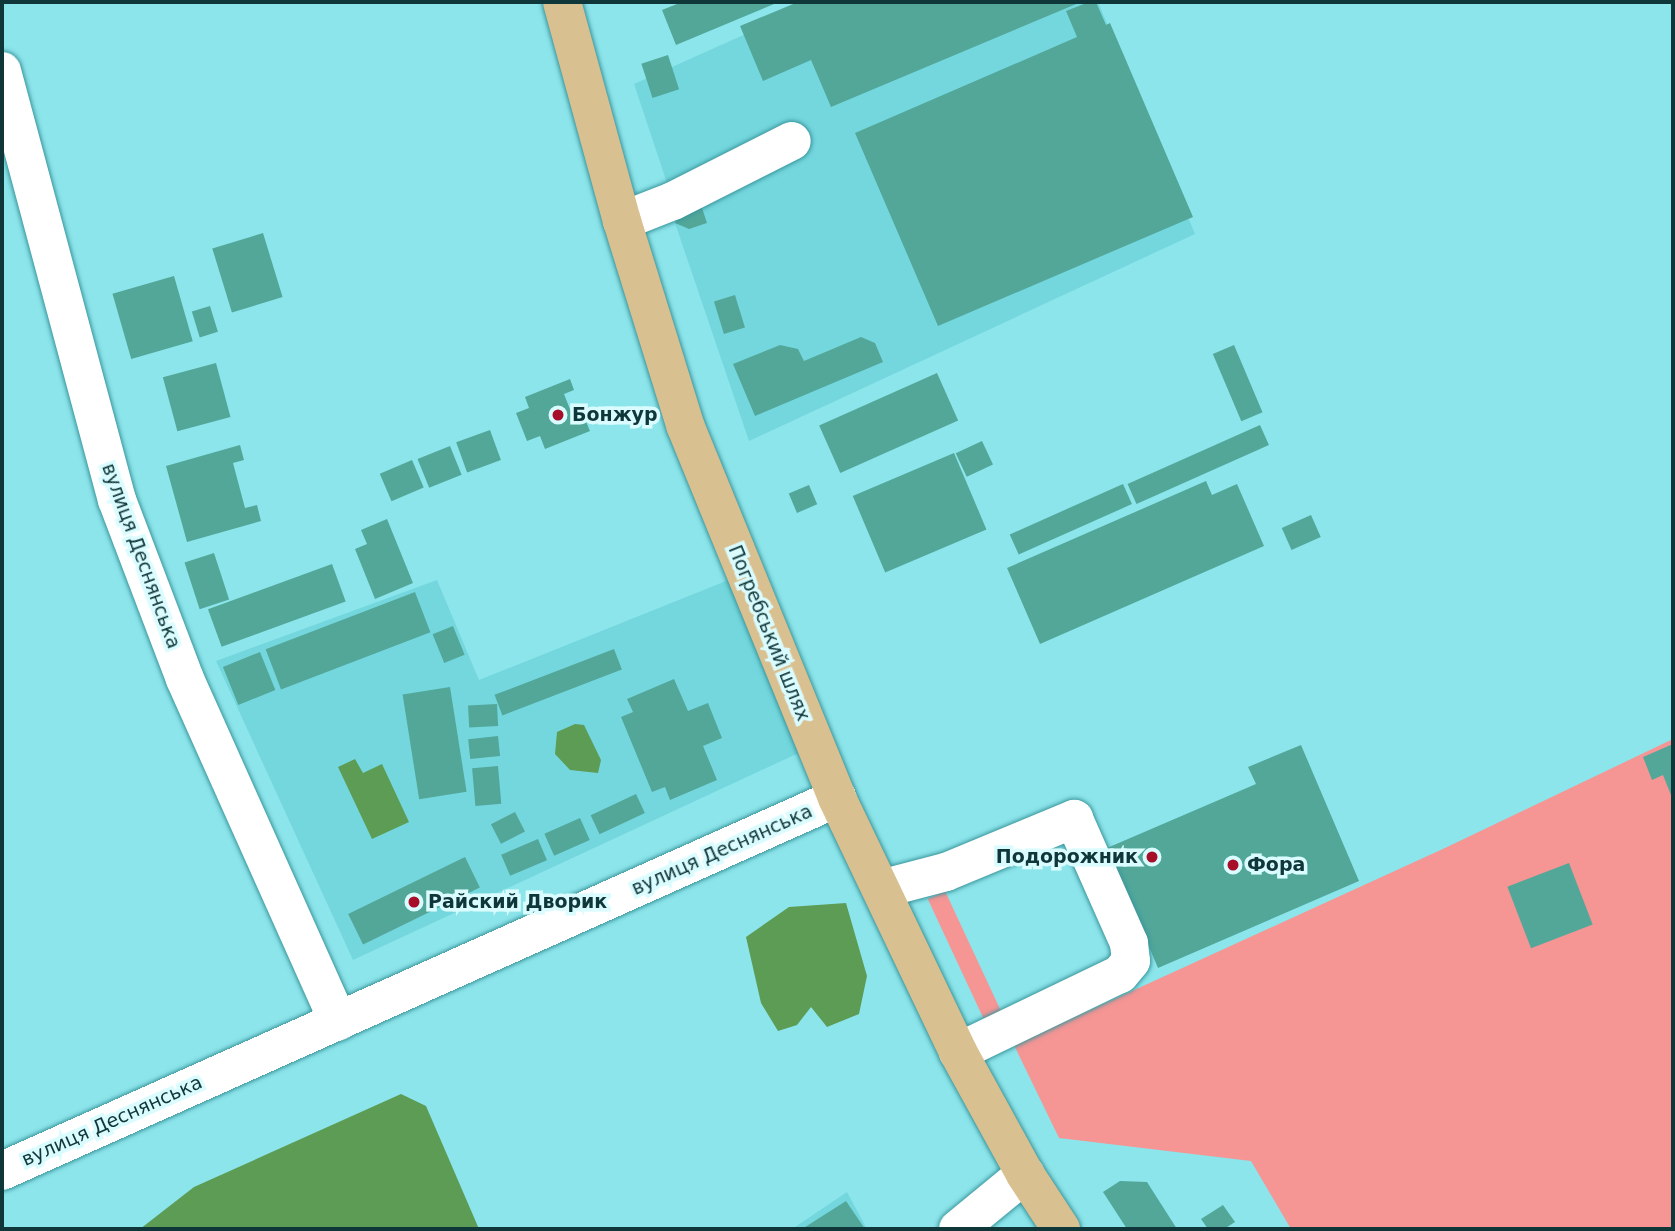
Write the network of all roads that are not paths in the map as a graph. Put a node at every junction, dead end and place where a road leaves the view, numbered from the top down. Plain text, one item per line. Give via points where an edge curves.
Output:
1 (562, 2) edge
2 (2, 71) edge
3 (792, 141) dead end
4 (622, 221) junction
5 (837, 798) junction
6 (881, 889) junction
7 (338, 1021) junction
8 (958, 1052) junction
9 (2, 1171) edge
10 (1025, 1174) junction
11 (958, 1229) edge
12 (1061, 1229) edge

1 - 4 main road, Погребський шлях
2 - 7 street, вулиця Деснянська via 117,500 185,679
3 - 4 street via 673,201
4 - 5 main road, Погребський шлях via 685,425
5 - 6 main road, Погребський шлях
5 - 7 street, вулиця Деснянська
6 - 8 main road, Погребський шлях
6 - 8 street via 946,872 1074,819 1129,943 1131,961 1120,974
7 - 9 street, вулиця Деснянська
8 - 10 main road, Погребський шлях
10 - 11 street
10 - 12 main road, Погребський шлях

